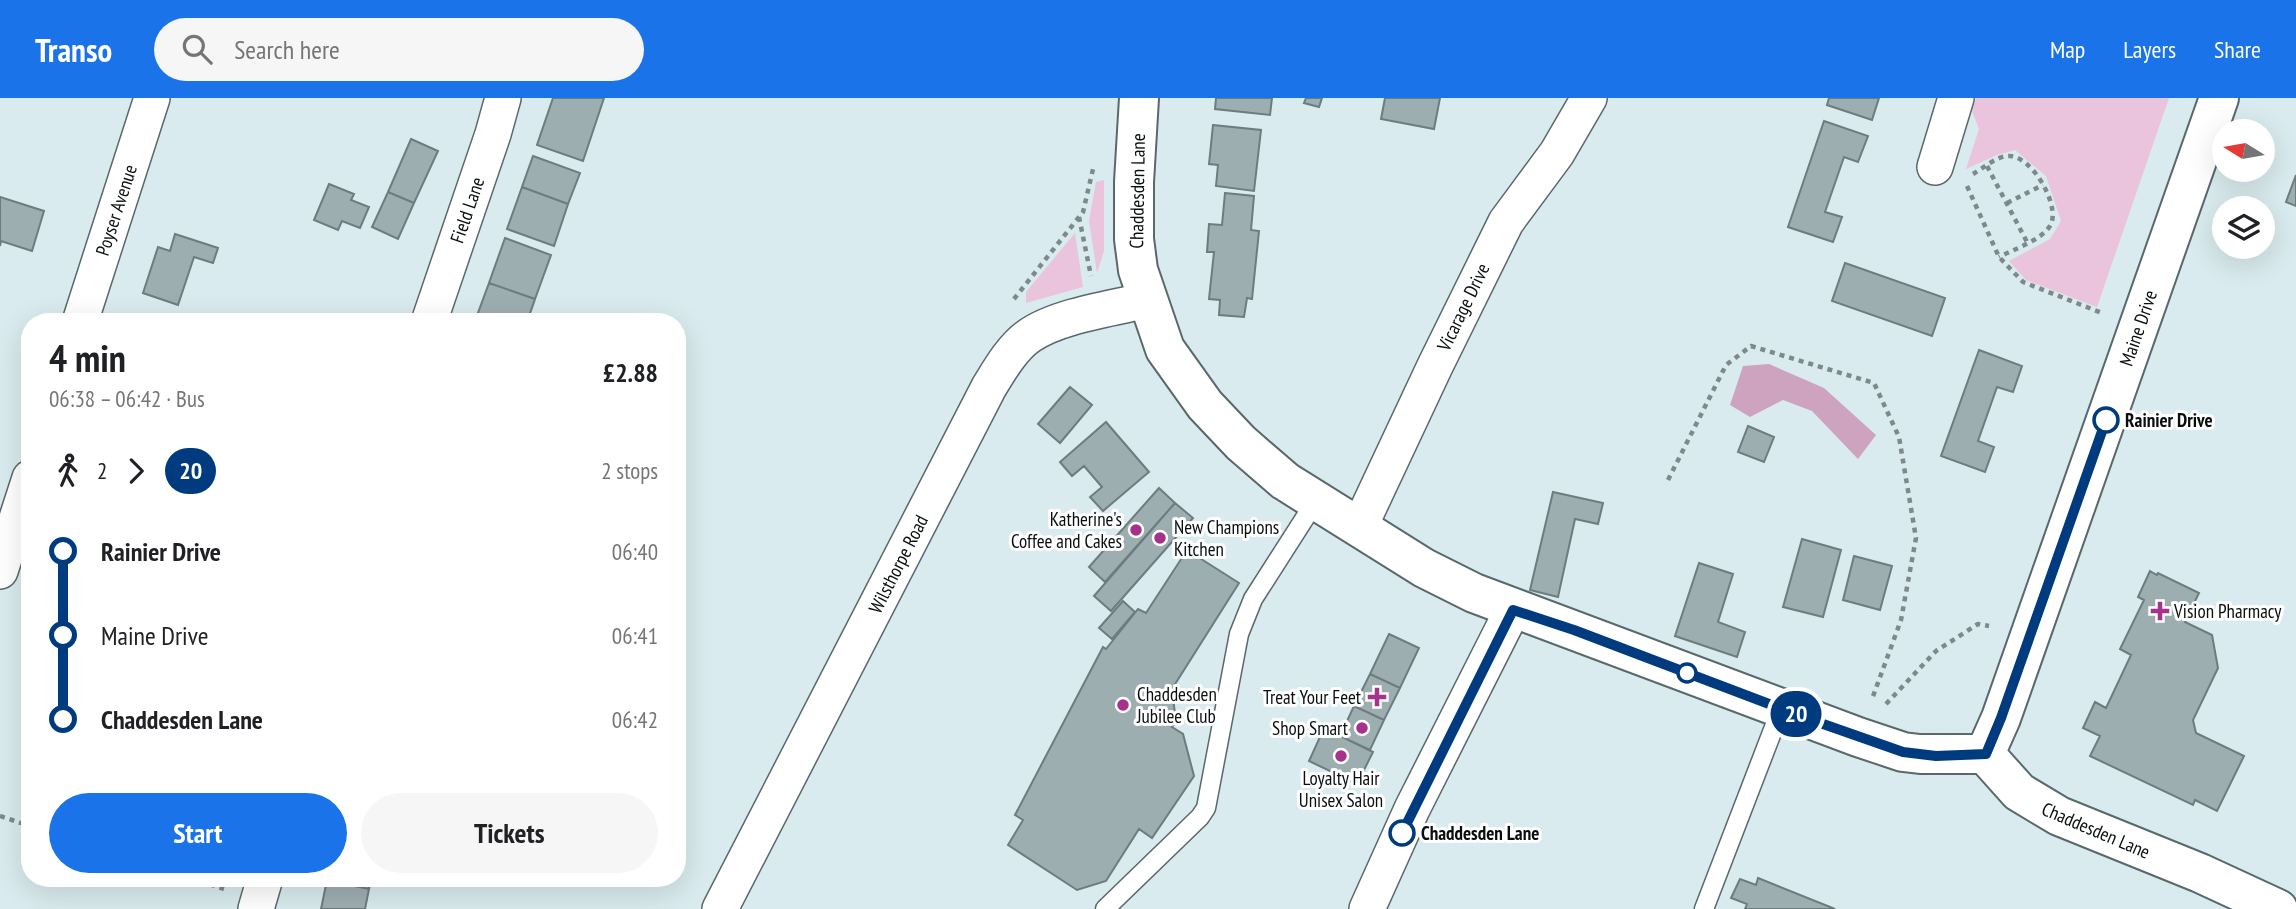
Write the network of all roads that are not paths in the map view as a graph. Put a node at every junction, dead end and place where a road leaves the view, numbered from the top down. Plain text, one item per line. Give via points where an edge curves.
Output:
1 (152, 98) edge
2 (503, 98) edge
3 (1139, 98) edge
4 (1589, 98) edge
5 (1956, 98) edge
6 (2219, 98) edge
7 (1935, 167) dead end
8 (1148, 300) junction
9 (83, 313) edge
10 (432, 313) edge
11 (1317, 499) junction
12 (21, 506) edge
13 (1359, 528) junction
14 (0, 570) edge
15 (1513, 610) junction
16 (1781, 709) junction
17 (1986, 754) junction
18 (262, 887) edge
19 (256, 909) edge
20 (720, 909) edge
21 (1105, 909) edge
22 (1367, 909) edge
23 (1704, 909) edge
24 (2278, 909) edge

1 - 9 street, Poyser Avenue
2 - 10 street, Field Lane
3 - 8 street, Chaddesden Lane via 1134,239
4 - 13 street, Vicarage Drive via 1557,153 1506,222
5 - 7 street
6 - 17 street, Maine Drive
8 - 11 street, Chaddesden Lane via 1165,349 1205,405 1285,481
8 - 20 street, Wilsthorpe Road via 1046,327 1007,358
11 - 13 street, Chaddesden Lane
11 - 21 lane via 1253,598 1239,634 1206,808
12 - 14 street
13 - 15 street, Chaddesden Lane via 1424,568
15 - 16 street, Chaddesden Lane
15 - 22 street
16 - 17 street, Chaddesden Lane via 1903,752
16 - 23 lane
17 - 24 street, Chaddesden Lane via 2018,792 2059,816
18 - 19 street

